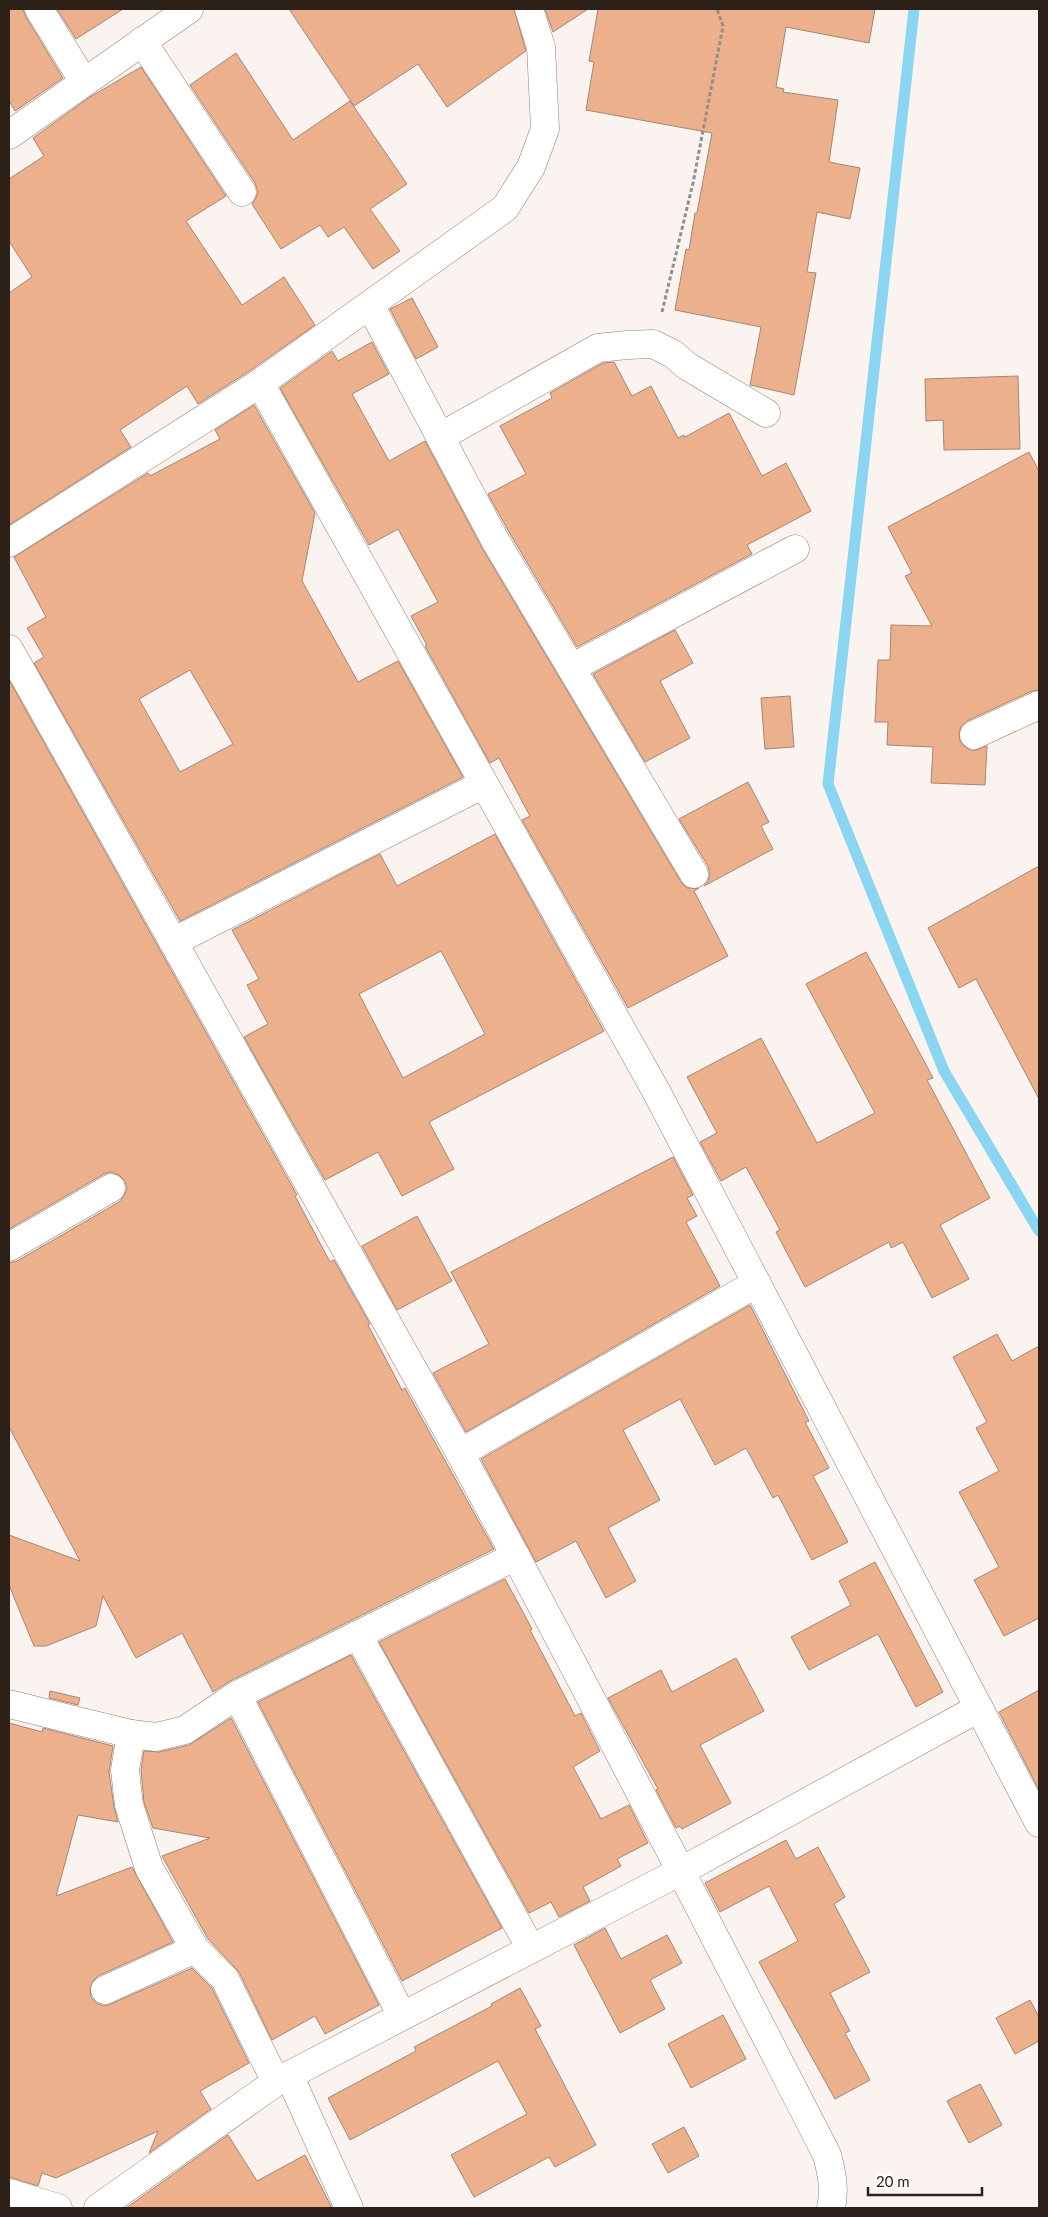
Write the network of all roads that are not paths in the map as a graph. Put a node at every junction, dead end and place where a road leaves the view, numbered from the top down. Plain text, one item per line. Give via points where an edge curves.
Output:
1 (39, 9) edge
2 (189, 9) edge
3 (529, 9) edge
4 (142, 41) junction
5 (84, 82) junction
6 (9, 135) edge
7 (242, 192) dead end
8 (370, 304) junction
9 (260, 383) junction
10 (766, 413) dead end
11 (440, 437) junction
12 (9, 543) edge
13 (795, 549) dead end
14 (9, 649) edge
15 (571, 668) junction
16 (1039, 705) edge
17 (974, 734) dead end
18 (484, 784) junction
19 (694, 874) dead end
20 (173, 942) junction
21 (111, 1188) dead end
22 (9, 1247) edge
23 (757, 1283) junction
24 (460, 1453) junction
25 (516, 1556) junction
26 (358, 1635) junction
27 (238, 1695) junction
28 (9, 1704) edge
29 (979, 1708) junction
30 (131, 1734) junction
31 (1039, 1823) edge
32 (681, 1871) junction
33 (195, 1949) junction
34 (531, 1949) junction
35 (106, 1990) dead end
36 (402, 2016) junction
37 (282, 2078) junction
38 (9, 2193) edge
39 (58, 2208) edge
40 (98, 2208) edge
41 (349, 2208) edge
42 (831, 2208) edge

1 - 5 street
2 - 4 street
3 - 8 street via 541,47 546,129 531,167 505,208
4 - 5 street
4 - 7 street
5 - 6 street
8 - 9 street
8 - 11 street
9 - 12 street
9 - 18 street
10 - 11 street via 653,344 598,348
11 - 15 street via 495,540
13 - 15 street
14 - 20 street
15 - 19 street
16 - 17 street
18 - 20 street
18 - 23 street via 656,1091
20 - 24 street
21 - 22 street
23 - 24 street
23 - 29 street
24 - 25 street
25 - 26 street
25 - 32 street
26 - 27 street
26 - 34 street
27 - 30 street via 185,1730 156,1737
27 - 36 street
28 - 30 street
29 - 31 street
29 - 32 street
30 - 33 street via 125,1770 129,1805 149,1868
32 - 34 street
32 - 42 street via 827,2155 833,2177
33 - 35 street
33 - 37 street via 225,1979
34 - 36 street
36 - 37 street
37 - 40 street
37 - 41 street
38 - 39 street

